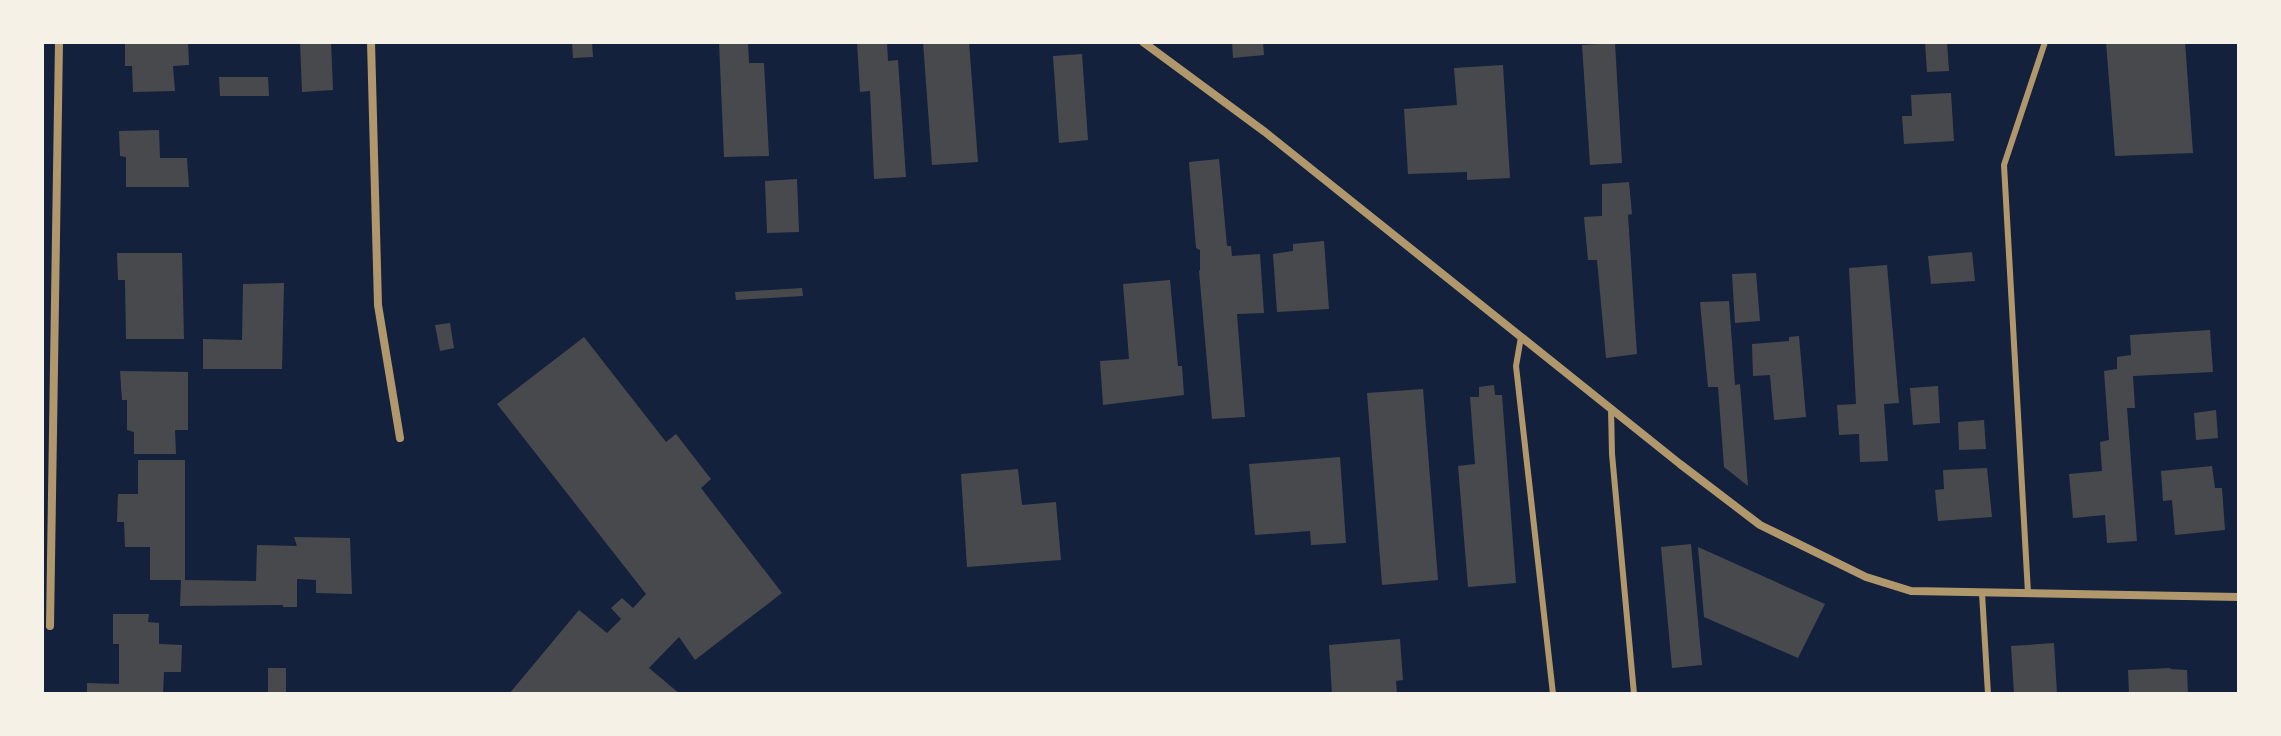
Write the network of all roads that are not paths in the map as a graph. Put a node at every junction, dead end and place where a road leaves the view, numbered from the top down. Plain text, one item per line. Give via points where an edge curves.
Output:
1 (59, 42) edge
2 (371, 42) edge
3 (1143, 42) edge
4 (2045, 42) edge
5 (1521, 337) junction
6 (1611, 408) junction
7 (400, 438) dead end
8 (1982, 593) junction
9 (2028, 593) junction
10 (2239, 597) edge
11 (50, 626) dead end
12 (1553, 694) edge
13 (1634, 694) edge
14 (1988, 694) edge

1 - 11 street
2 - 7 street via 378,305
3 - 5 street via 1265,132
4 - 9 lane via 2004,165
5 - 6 street
5 - 12 lane via 1516,366
6 - 8 street via 1760,525 1866,577 1911,591
6 - 13 lane
8 - 9 street
8 - 14 lane
9 - 10 street

